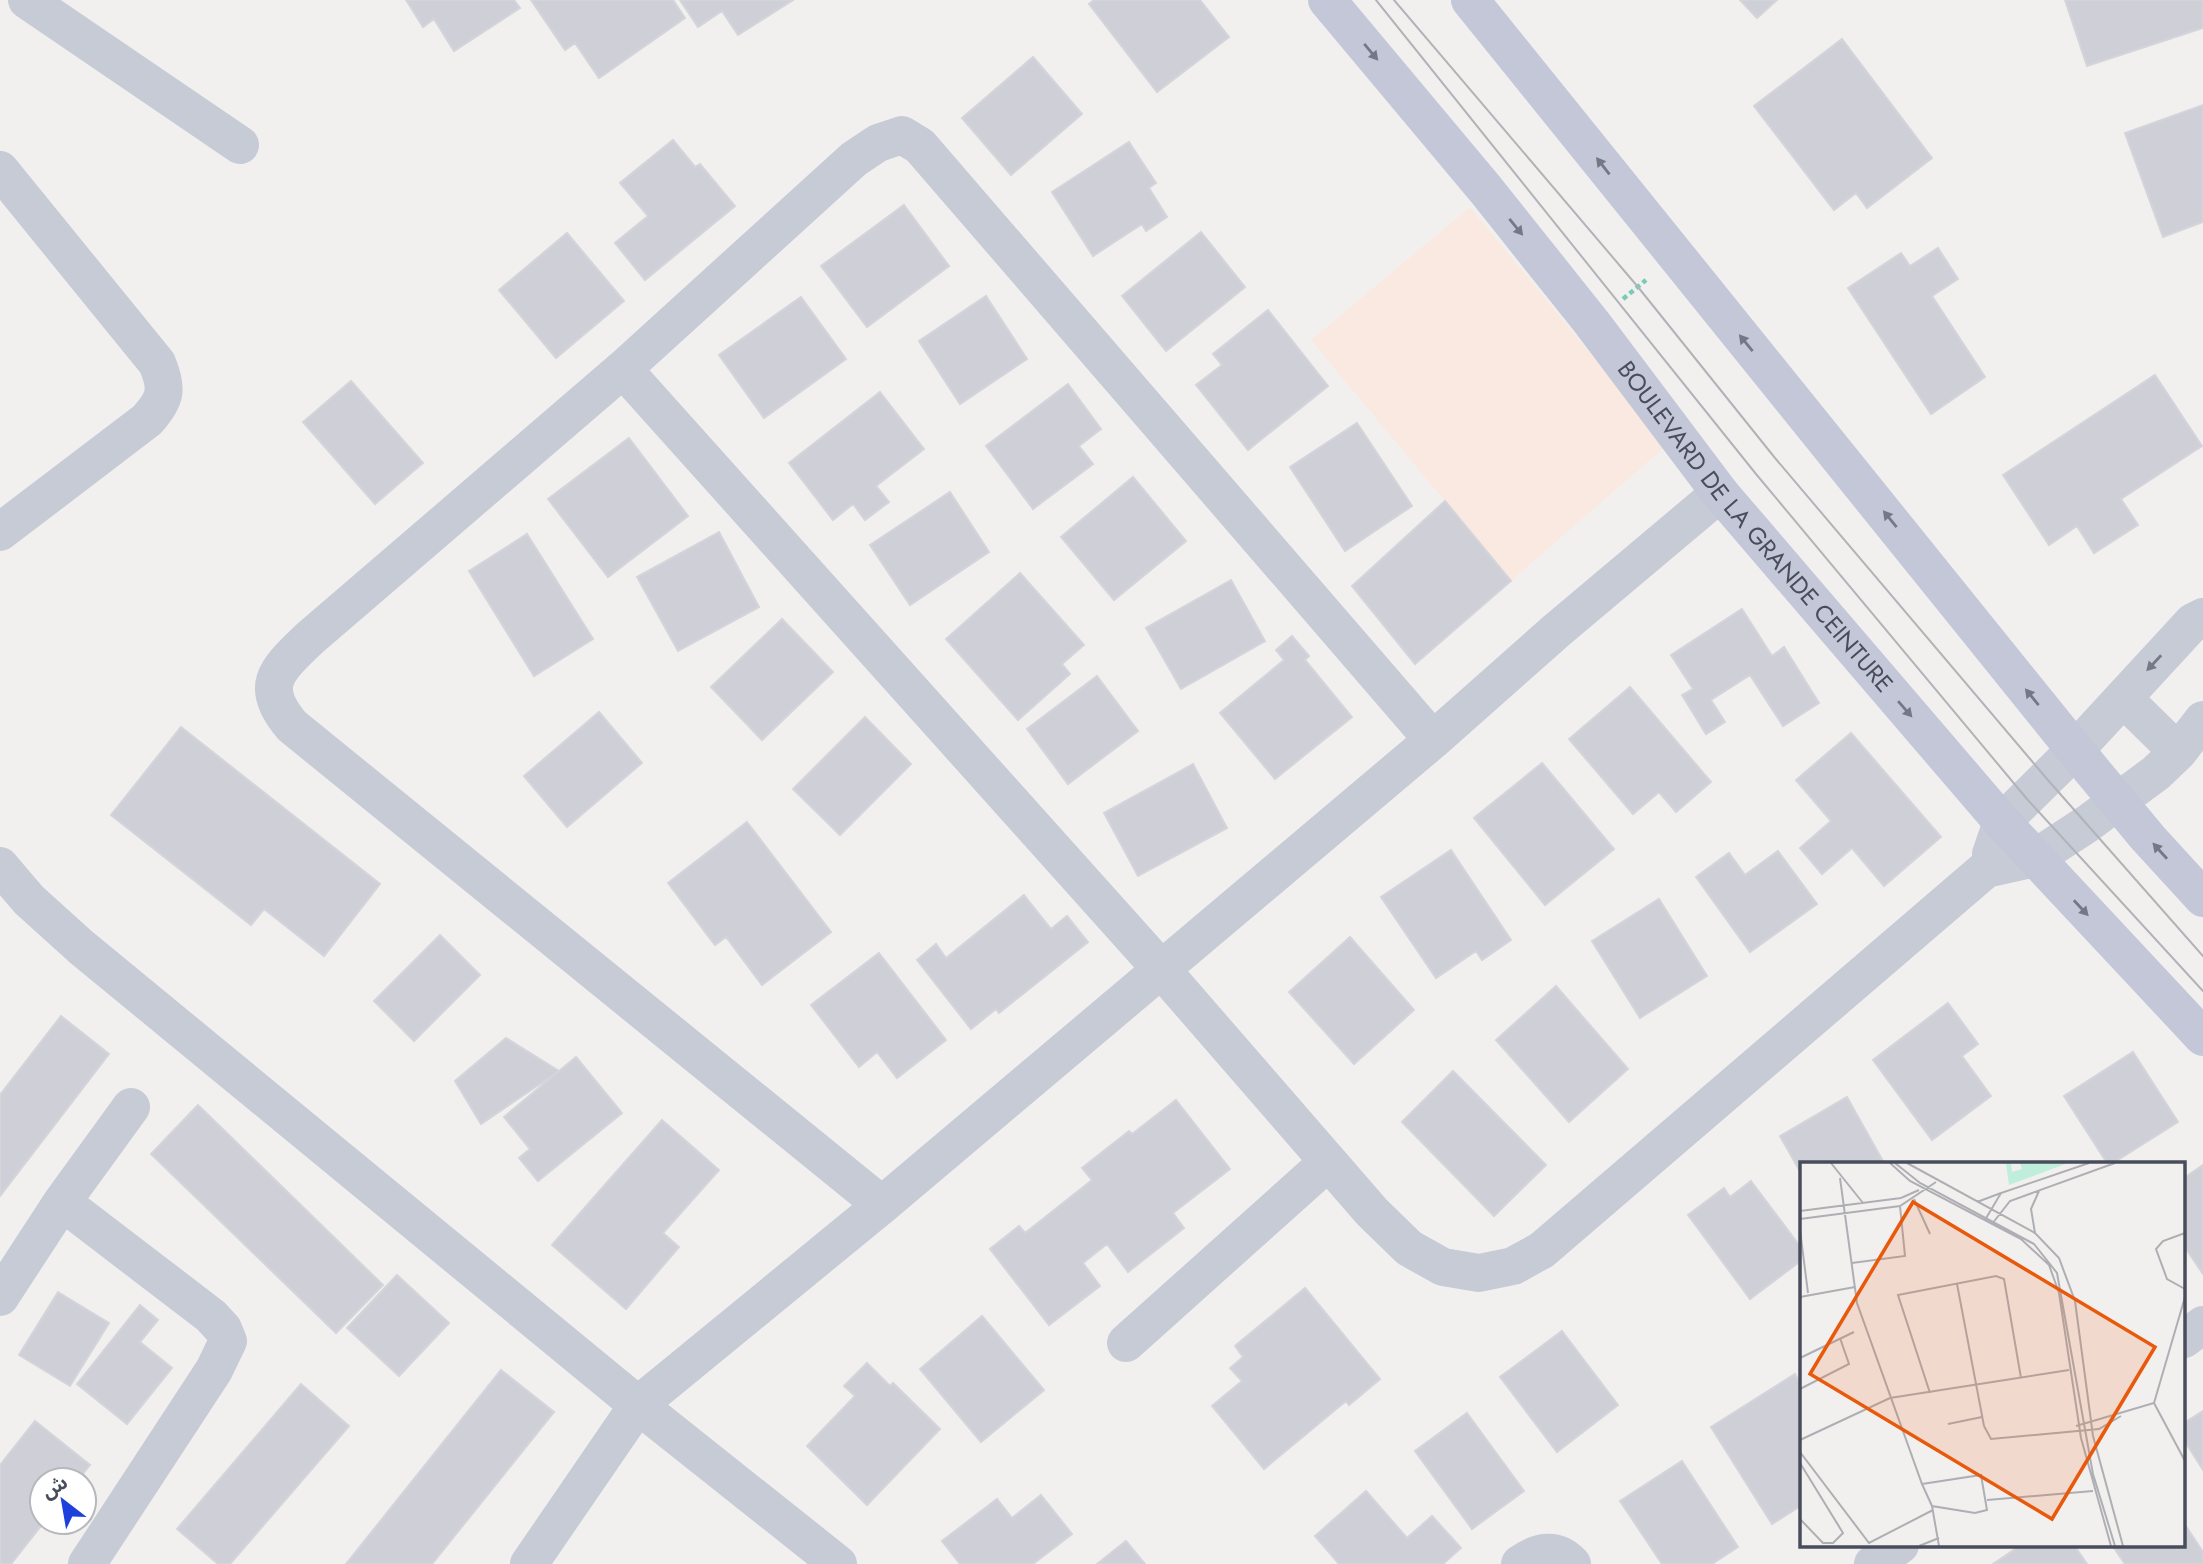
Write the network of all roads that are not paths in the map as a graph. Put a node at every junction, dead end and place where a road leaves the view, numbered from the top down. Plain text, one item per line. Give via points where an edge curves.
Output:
1 (27, 0) edge
2 (1327, 0) edge
3 (1470, 0) edge
4 (240, 145) dead end
5 (0, 170) edge
6 (622, 369) junction
7 (1720, 493) junction
8 (0, 532) edge
9 (2203, 617) edge
10 (2123, 698) junction
11 (2203, 720) edge
12 (1433, 740) junction
13 (2075, 750) junction
14 (2178, 751) junction
15 (2118, 802) junction
16 (2002, 822) junction
17 (2035, 858) junction
18 (0, 866) edge
19 (1986, 869) junction
20 (2203, 898) edge
21 (1161, 969) junction
22 (2203, 1037) edge
23 (131, 1107) dead end
24 (1328, 1162) junction
25 (62, 1202) junction
26 (883, 1205) junction
27 (0, 1297) edge
28 (2203, 1325) edge
29 (2186, 1338) edge
30 (1126, 1343) dead end
31 (638, 1405) junction
32 (1899, 1546) edge
33 (88, 1564) edge
34 (529, 1564) edge
35 (838, 1564) edge
36 (1520, 1564) edge
37 (1572, 1564) edge
38 (1873, 1564) edge

1 - 4 street
2 -> 7 main road, BOULEVARD DE LA GRANDE CEINTURE via 1486,190
13 -> 3 main road
5 - 8 street via 157,363 165,393 147,420
6 - 12 street via 855,159 878,143 902,135 920,146
6 - 21 street
6 - 26 street via 283,664 272,686 274,700 292,726
7 - 12 street
7 -> 16 main road, BOULEVARD DE LA GRANDE CEINTURE
9 -> 10 street via 2193,621
10 - 13 street
10 - 14 street
11 - 14 street
12 - 21 street
13 - 15 main road
13 - 16 street
14 - 15 street
15 - 17 street
20 -> 15 main road
16 - 17 main road, BOULEVARD DE LA GRANDE CEINTURE
16 - 19 street
17 - 19 street
17 -> 22 main road, BOULEVARD DE LA GRANDE CEINTURE
18 - 31 street via 29,901 81,947
19 - 24 street via 1542,1250 1513,1266 1479,1273 1443,1267 1409,1248
21 - 24 street
21 - 26 street
23 - 25 street
24 - 30 street
25 - 27 street
25 - 33 street via 211,1316 228,1341 214,1370
26 - 31 street
28 - 29 street
31 - 34 street
31 - 35 street
32 - 38 street
36 - 37 street via 1550,1551

